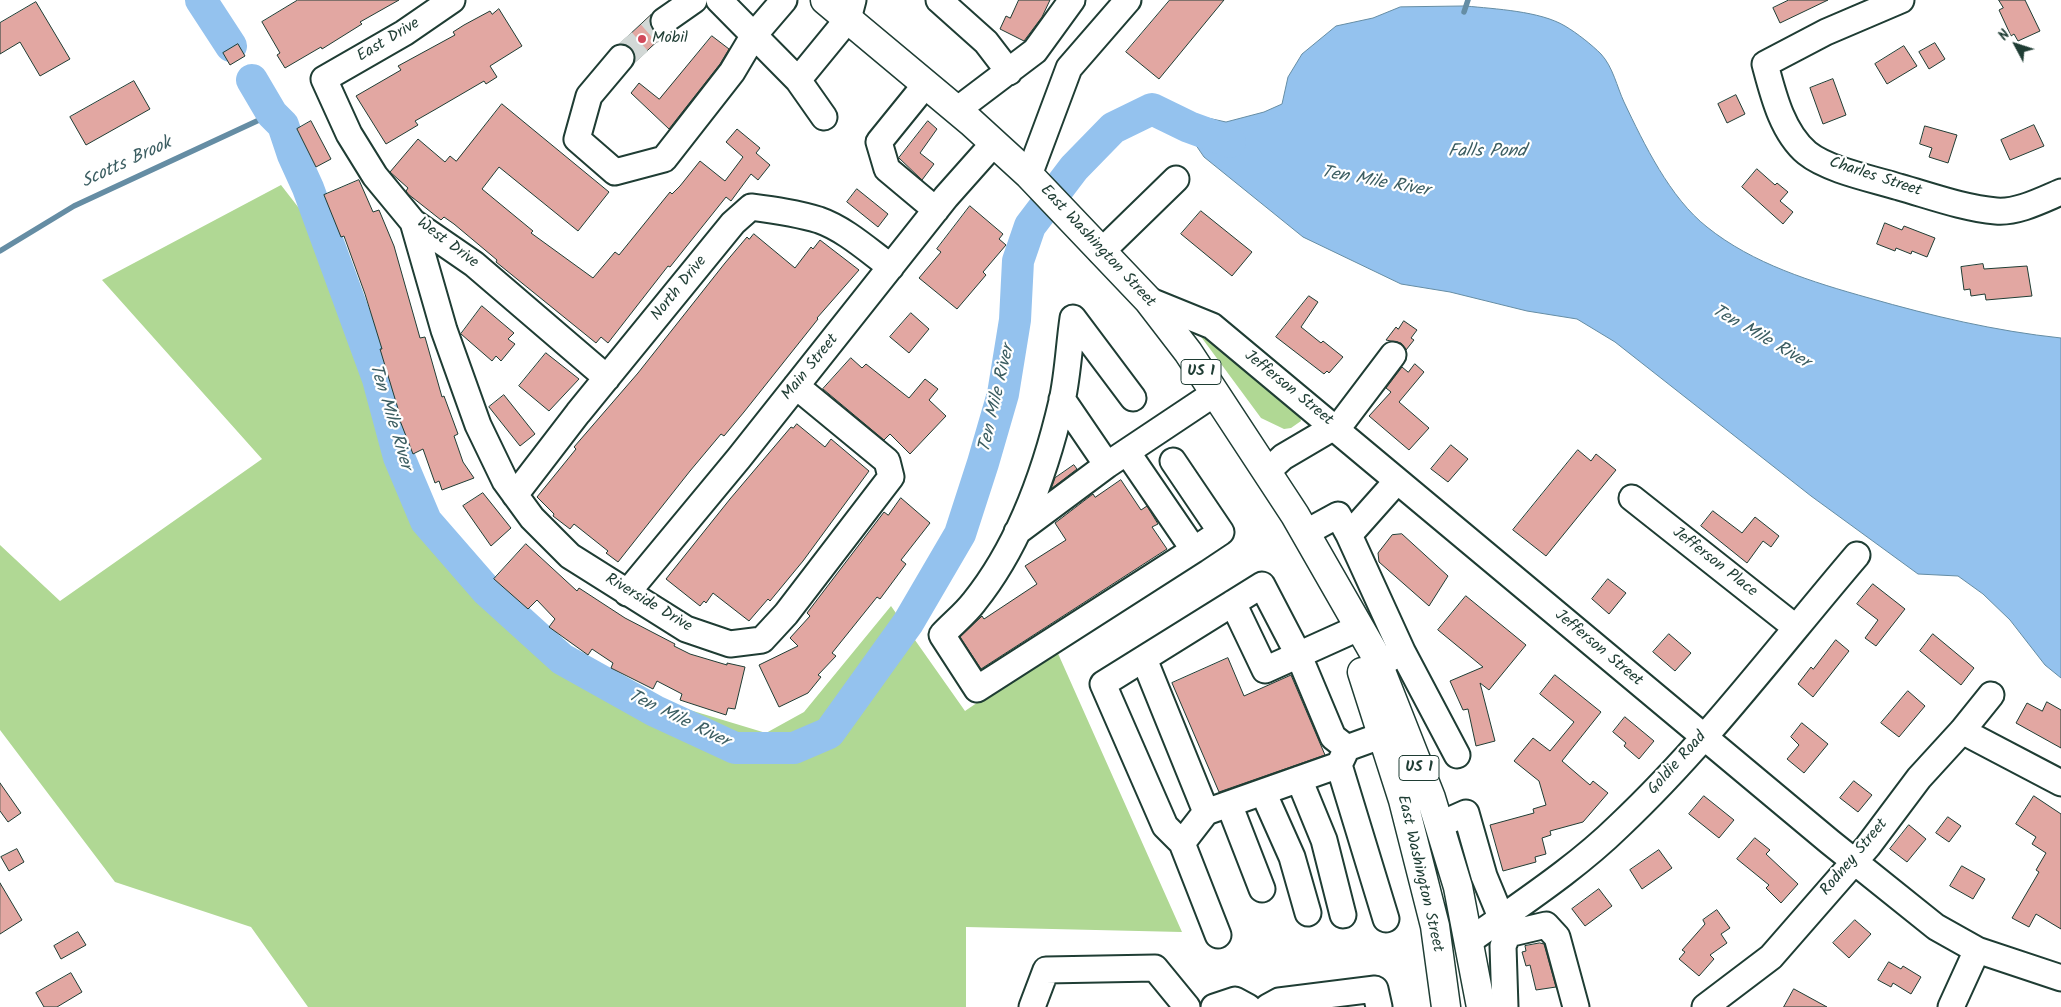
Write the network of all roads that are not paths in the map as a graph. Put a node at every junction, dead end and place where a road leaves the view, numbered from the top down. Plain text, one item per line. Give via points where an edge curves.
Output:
1 (452, 0) edge
2 (694, 0) edge
3 (720, 0) edge
4 (784, 0) edge
5 (825, 0) edge
6 (939, 0) edge
7 (1072, 0) edge
8 (1128, 0) edge
9 (1895, 1) edge
10 (851, 9) edge
11 (664, 21) tunnel mouth
12 (754, 35) junction
13 (620, 58) tunnel mouth
14 (1009, 72) junction
15 (324, 79) joint
16 (798, 80) junction
17 (926, 84) junction
18 (957, 110) junction
19 (824, 117) dead end
20 (994, 143) junction
21 (1033, 178) junction
22 (1176, 179) dead end
23 (2061, 192) edge
24 (936, 210) junction
25 (413, 222) junction
26 (1101, 252) junction
27 (891, 267) junction
28 (1148, 300) junction
29 (1393, 355) dead end
30 (607, 378) junction
31 (796, 386) junction
32 (1215, 393) junction
33 (1133, 398) dead end
34 (1062, 399) junction
35 (1336, 428) junction
36 (1117, 459) junction
37 (1173, 461) dead end
38 (1266, 472) junction
39 (1397, 481) junction
40 (515, 495) junction
41 (1632, 498) dead end
42 (1015, 534) junction
43 (1349, 535) junction
44 (1309, 539) junction
45 (1194, 550) junction
46 (1857, 555) dead end
47 (627, 593) junction
48 (1233, 603) junction
49 (1795, 627) junction
50 (1347, 633) junction
51 (1402, 651) junction
52 (1299, 656) junction
53 (1144, 659) junction
54 (1379, 667) junction
55 (1991, 695) dead end
56 (1962, 731) junction
57 (1383, 735) junction
58 (1703, 736) junction
59 (1457, 755) dead end
60 (1343, 757) junction
61 (1299, 779) junction
62 (2061, 783) edge
63 (1263, 792) junction
64 (1229, 804) junction
65 (1206, 812) junction
66 (1439, 825) junction
67 (1182, 843) junction
68 (1854, 862) junction
69 (1262, 889) dead end
70 (1308, 913) dead end
71 (1343, 916) dead end
72 (1386, 918) dead end
73 (1505, 926) junction
74 (1218, 935) dead end
75 (1468, 942) junction
76 (1977, 950) junction
77 (2061, 978) edge
78 (1569, 1005) edge
79 (1032, 1007) edge
80 (1187, 1007) edge
81 (1214, 1007) edge
82 (1248, 1007) edge
83 (1268, 1007) edge
84 (1378, 1007) edge
85 (1446, 1007) edge
86 (1481, 1007) edge
87 (1505, 1007) edge
88 (1705, 1007) edge
89 (1951, 1007) edge

1 - 15 street, East Drive via 404,33
2 - 11 street
3 - 12 street
4 - 12 street
5 - 10 main road, East Washington Street / US 1
6 - 14 street via 986,42
7 - 14 street via 1035,51
8 - 21 street via 1069,68
9 - 23 street, Charles Street via 1764,64 1777,106 1794,138 1807,153 1843,171 1960,204 1997,211 2032,204
10 - 16 street
10 - 17 main road, East Washington Street / US 1
12 - 13 street via 732,72 664,159 615,172 577,139 589,96
12 - 16 street
14 - 18 street
15 - 25 street, West Drive via 349,134
16 - 19 street
17 - 18 main road, East Washington Street / US 1
17 - 24 street via 879,142 887,169
18 - 20 main road, East Washington Street / US 1
20 - 21 main road, East Washington Street / US 1
20 - 24 street, Main Street
21 - 26 main road, East Washington Street / US 1
22 - 26 street
24 - 27 street, Main Street
25 - 30 street, West Drive via 474,264
25 - 40 street, Riverside Drive via 444,330 478,425
26 - 28 main road, East Washington Street / US 1
27 - 30 street, North Drive via 821,221 751,207 733,223
27 - 31 street, Main Street
28 - 32 main road, East Washington Street / US 1
28 - 35 street, Jefferson Street via 1212,326
29 - 35 street
30 - 40 street, North Drive
31 - 47 street, Main Street
31 - 47 street, Riverside Drive via 887,461 891,477 786,614 762,640 730,644 686,629
32 - 36 street
32 - 38 main road, East Washington Street / US 1
33 - 34 street via 1073,318
34 - 36 street
34 - 42 street via 1046,458
35 - 38 street via 1283,457
35 - 39 street, Jefferson Street
36 - 42 street
36 - 45 street
37 - 45 street via 1221,532
38 - 44 main road, East Washington Street / US 1
39 - 43 street
39 - 58 street, Jefferson Street
40 - 47 street, Riverside Drive via 532,518 570,556
41 - 49 street, Jefferson Place
42 - 45 street via 974,603 942,635 977,689
43 - 44 street via 1338,515
43 - 51 street
44 - 50 main road, East Washington Street / US 1
44 - 54 main road, East Washington Street / US 1
46 - 49 street, Goldie Road
48 - 52 street via 1265,670
48 - 52 street via 1262,585
48 - 53 street
49 - 58 street, Goldie Road
50 - 52 street
50 - 57 main road, East Washington Street / US 1
51 - 54 street
51 - 59 street
52 - 60 street
53 - 65 street
53 - 67 street via 1102,684 1165,826
54 - 66 main road, East Washington Street / US 1
55 - 56 street, Rodney Street
56 - 62 street
56 - 68 street, Rodney Street via 1919,778
57 - 60 street
57 - 85 main road, East Washington Street / US 1 via 1435,926
58 - 68 street, Jefferson Street
58 - 73 street, Goldie Road via 1618,827 1556,877
60 - 61 street
60 - 72 street
61 - 63 street
61 - 71 street via 1324,840
63 - 64 street
63 - 70 street via 1292,857
64 - 65 street
64 - 69 street
65 - 67 street
66 - 73 street via 1466,813 1484,876
66 - 75 main road, East Washington Street / US 1 via 1458,888
67 - 74 street
68 - 76 street, Jefferson Street via 1936,927
68 - 88 street, Rodney Street via 1770,957
73 - 75 street, Goldie Road
73 - 78 street via 1546,925 1557,937
73 - 87 street
75 - 86 main road, East Washington Street / US 1
76 - 77 street, Jefferson Street
76 - 89 street
79 - 80 street via 1046,970 1155,968
81 - 82 street via 1235,1000
83 - 84 street via 1280,1001 1375,990

